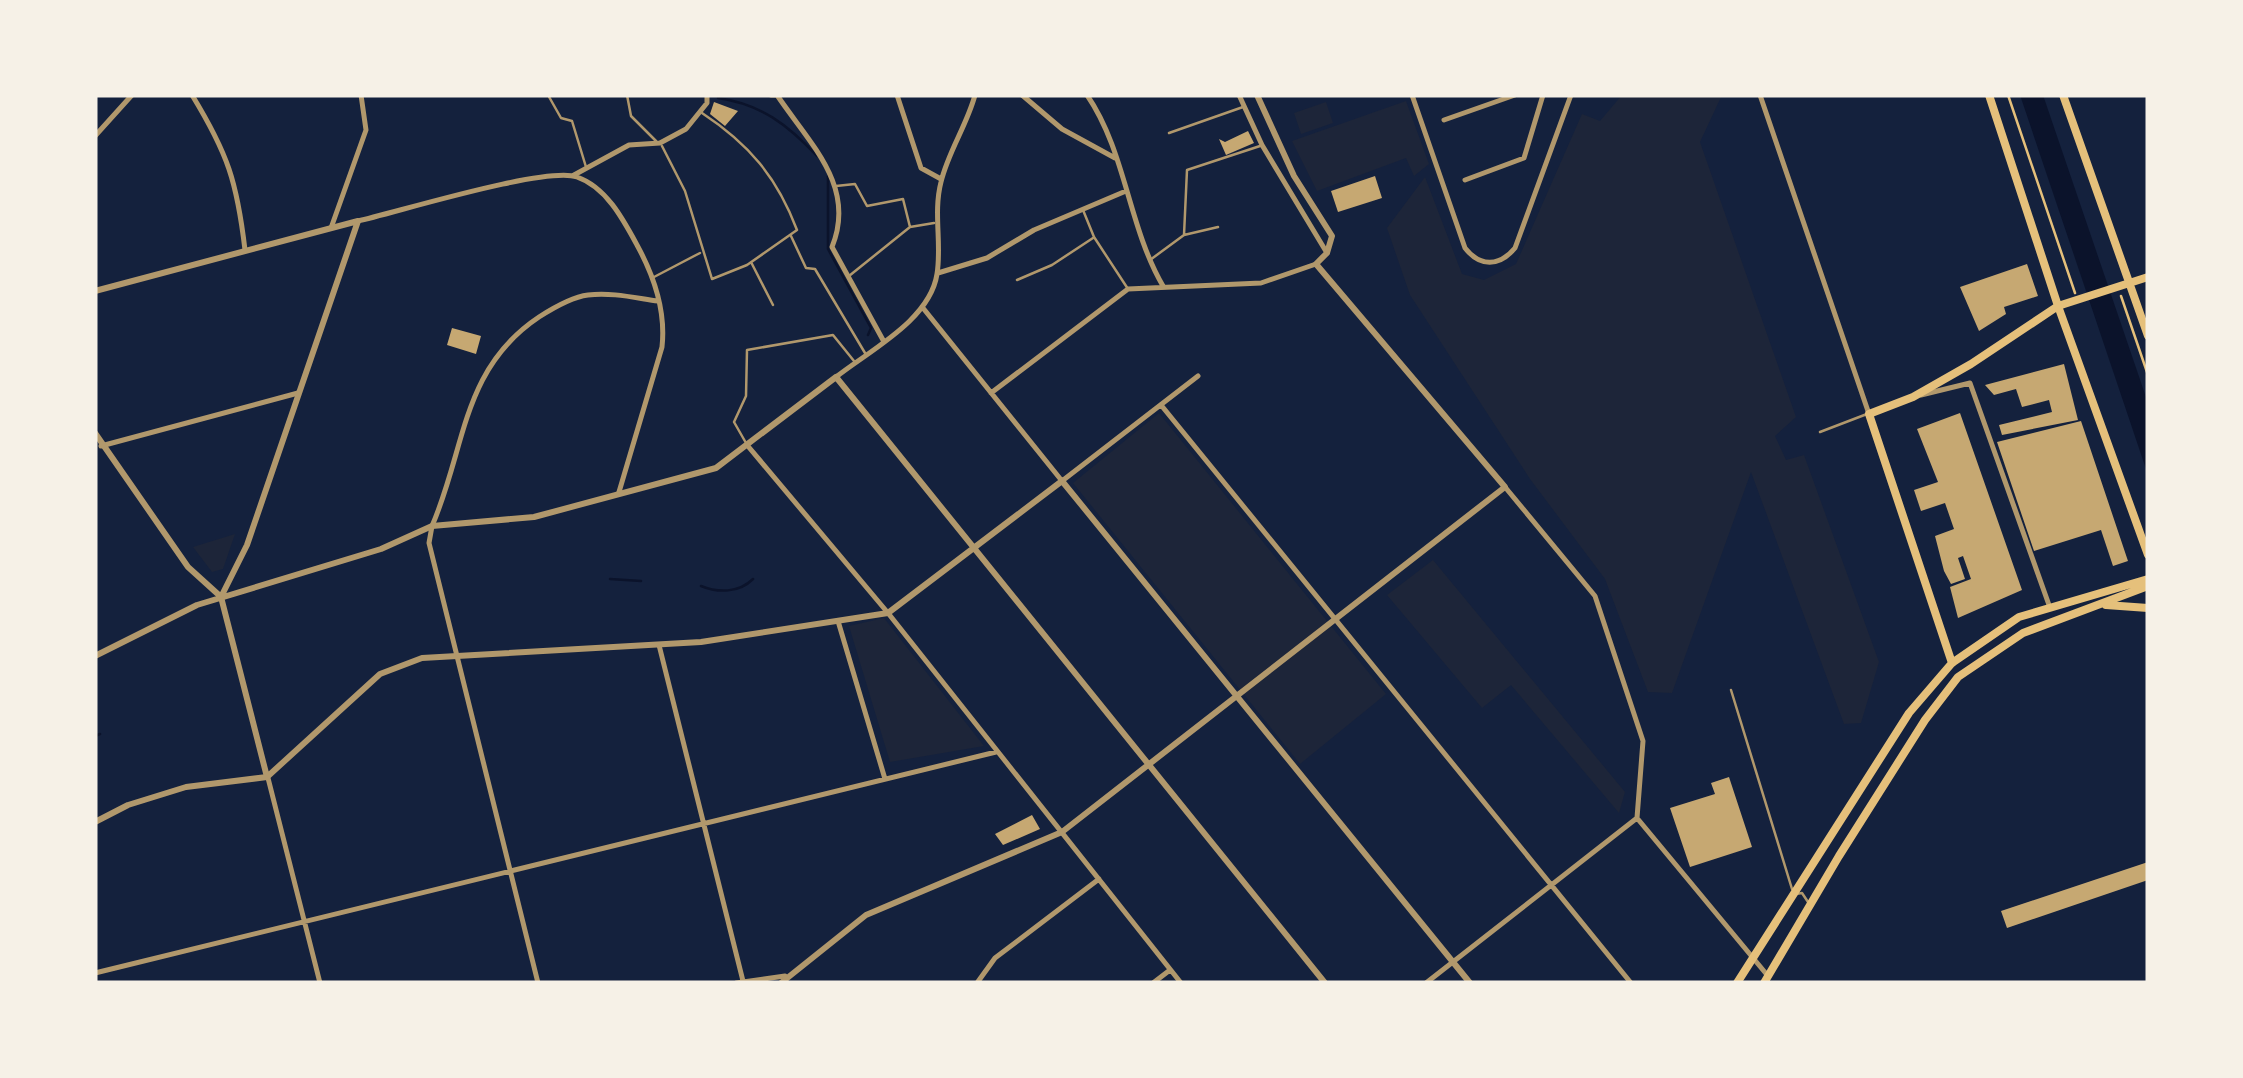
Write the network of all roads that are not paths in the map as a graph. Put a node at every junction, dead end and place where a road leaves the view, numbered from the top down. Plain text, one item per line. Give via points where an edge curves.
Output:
1 (132, 95) edge
2 (192, 95) edge
3 (361, 95) edge
4 (548, 95) edge
5 (628, 95) edge
6 (706, 95) edge
7 (775, 95) edge
8 (897, 95) edge
9 (975, 95) edge
10 (1022, 95) edge
11 (1086, 95) edge
12 (1239, 95) edge
13 (1257, 95) edge
14 (1412, 95) edge
15 (1516, 95) edge
16 (1543, 95) edge
17 (1572, 95) edge
18 (1760, 95) edge
19 (1989, 95) edge
20 (2063, 95) edge
21 (1244, 107) junction
22 (701, 112) junction
23 (1444, 120) dead end
24 (1169, 134) dead end
25 (95, 136) edge
26 (660, 142) junction
27 (1262, 145) junction
28 (1115, 158) junction
29 (587, 168) junction
30 (574, 175) junction
31 (941, 179) junction
32 (1465, 180) dead end
33 (836, 186) junction
34 (1126, 191) junction
35 (1082, 208) junction
36 (358, 221) junction
37 (936, 223) junction
38 (910, 227) junction
39 (1218, 227) dead end
40 (331, 228) junction
41 (791, 234) junction
42 (1184, 236) junction
43 (1094, 237) junction
44 (245, 250) junction
45 (702, 252) junction
46 (1327, 253) junction
47 (1148, 261) junction
48 (752, 262) junction
49 (1316, 264) junction
50 (938, 273) junction
51 (848, 276) junction
52 (652, 278) junction
53 (2148, 278) edge
54 (1016, 280) dead end
55 (2129, 282) junction
56 (1163, 286) junction
57 (1128, 289) junction
58 (95, 291) edge
59 (658, 301) junction
60 (773, 305) dead end
61 (2058, 306) junction
62 (924, 308) junction
63 (2148, 336) edge
64 (883, 340) junction
65 (865, 354) junction
66 (855, 362) junction
67 (1198, 376) dead end
68 (836, 377) junction
69 (300, 393) junction
70 (991, 393) junction
71 (1913, 397) junction
72 (1161, 404) junction
73 (1868, 414) junction
74 (1820, 432) dead end
75 (95, 433) edge
76 (747, 445) junction
77 (101, 446) junction
78 (1062, 482) junction
79 (1505, 487) junction
80 (619, 492) junction
81 (432, 526) junction
82 (976, 548) junction
83 (2148, 555) edge
84 (2148, 582) edge
85 (220, 597) junction
86 (2049, 605) junction
87 (2096, 606) junction
88 (2148, 608) edge
89 (888, 613) junction
90 (1334, 620) junction
91 (838, 621) junction
92 (1992, 632) junction
93 (659, 645) junction
94 (459, 654) junction
95 (95, 656) edge
96 (1952, 663) junction
97 (1958, 677) junction
98 (1731, 690) dead end
99 (1236, 696) junction
100 (996, 752) junction
101 (1150, 763) junction
102 (267, 777) junction
103 (885, 779) junction
104 (1636, 818) junction
105 (95, 822) edge
106 (704, 824) junction
107 (1062, 832) junction
108 (511, 871) junction
109 (1099, 880) junction
110 (1550, 886) junction
111 (1794, 894) junction
112 (1810, 905) junction
113 (304, 922) junction
114 (1752, 960) junction
115 (1453, 962) junction
116 (1170, 970) junction
117 (95, 974) edge
118 (783, 979) edge
119 (1766, 979) edge
120 (740, 982) edge
121 (98, 983) edge
122 (320, 983) edge
123 (538, 983) edge
124 (976, 983) edge
125 (1153, 983) edge
126 (1181, 983) edge
127 (1325, 983) edge
128 (1426, 983) edge
129 (1470, 983) edge
130 (1631, 983) edge
131 (1737, 983) edge

1 - 25 street
2 - 44 street via 233,172
3 - 40 street via 366,130
4 - 29 lane via 560,118 571,118
5 - 26 lane via 631,116 642,122 648,138
6 - 22 street
7 - 33 street via 828,162
8 - 31 street via 921,168
9 - 31 street
10 - 28 street via 1062,129
11 - 28 street
12 - 21 street
13 - 46 street via 1294,176 1332,236
14 - 17 street via 1465,248 1490,264 1515,248
15 - 23 street
16 - 32 street via 1524,158
18 - 73 street
19 - 61 main road
20 - 55 main road
21 - 24 lane
21 - 27 street
22 - 26 street
22 - 41 lane via 764,163 797,230
26 - 29 street via 630,145
26 - 45 lane via 685,192
27 - 42 lane via 1187,170
27 - 46 street
28 - 34 street
29 - 30 street
30 - 36 street
30 - 52 street via 601,191 622,218
31 - 37 street
33 - 38 lane via 855,184 867,206 903,198
33 - 51 street via 841,226 832,247
34 - 35 street
34 - 47 street
35 - 43 lane
35 - 50 street via 987,258
36 - 40 street
36 - 69 street
37 - 38 lane
37 - 50 street
38 - 51 lane
39 - 42 lane
40 - 44 street
41 - 48 lane
41 - 65 lane via 806,268 815,269
42 - 47 lane
43 - 54 lane
43 - 57 lane
44 - 58 street
45 - 48 lane via 712,279
45 - 52 lane
46 - 49 street
47 - 56 street
48 - 60 lane
49 - 56 street via 1261,282
49 - 79 street
50 - 62 street
51 - 64 street
52 - 59 street
53 - 55 main road
55 - 61 main road
55 - 63 main road
56 - 57 street
57 - 70 street
59 - 80 street via 662,347
59 - 81 street via 586,295 512,335 474,394
61 - 71 main road
61 - 83 main road
62 - 64 street
62 - 70 street
64 - 65 street
65 - 66 street
66 - 68 street
66 - 76 lane via 833,335 747,350 746,396 734,422
67 - 72 street
68 - 76 street
68 - 82 street
69 - 77 street
69 - 85 street via 247,545
70 - 78 street
71 - 73 main road
71 - 86 street via 1970,383
72 - 78 street
72 - 90 street
73 - 74 lane
73 - 96 main road
75 - 77 street
76 - 80 street via 716,468
76 - 89 street
77 - 85 street via 188,567
78 - 82 street
78 - 99 street
79 - 90 street
79 - 104 street via 1595,596 1643,742
80 - 81 street via 534,518
81 - 85 street via 381,549
81 - 94 street via 429,543
82 - 89 street
82 - 101 street
84 - 86 main road
84 - 87 main road
85 - 95 street
85 - 102 street
86 - 92 main road
87 - 88 main road
87 - 97 main road via 2023,632
89 - 91 street
89 - 100 street
90 - 99 street
90 - 110 street
91 - 93 street
91 - 103 street
92 - 96 main road
92 - 97 main road
93 - 94 street
93 - 106 street
94 - 102 street via 422,658 380,674
94 - 108 street
96 - 111 main road via 1909,713
97 - 112 main road
98 - 111 lane
99 - 101 street
99 - 115 street
100 - 103 street
100 - 107 street
101 - 107 street
101 - 127 street
102 - 105 street via 186,787
102 - 113 street
103 - 106 street
104 - 110 street
104 - 114 street
106 - 108 street
106 - 120 street
107 - 109 street
107 - 118 street via 866,915
108 - 113 street
108 - 123 street
109 - 116 street
109 - 124 street via 995,958
110 - 115 street
110 - 130 street
111 - 112 main road
111 - 114 main road
112 - 119 main road
113 - 117 street
113 - 122 street
114 - 119 street
114 - 131 main road
115 - 128 street
115 - 129 street
116 - 125 street
116 - 126 street
117 - 121 street
118 - 120 street

